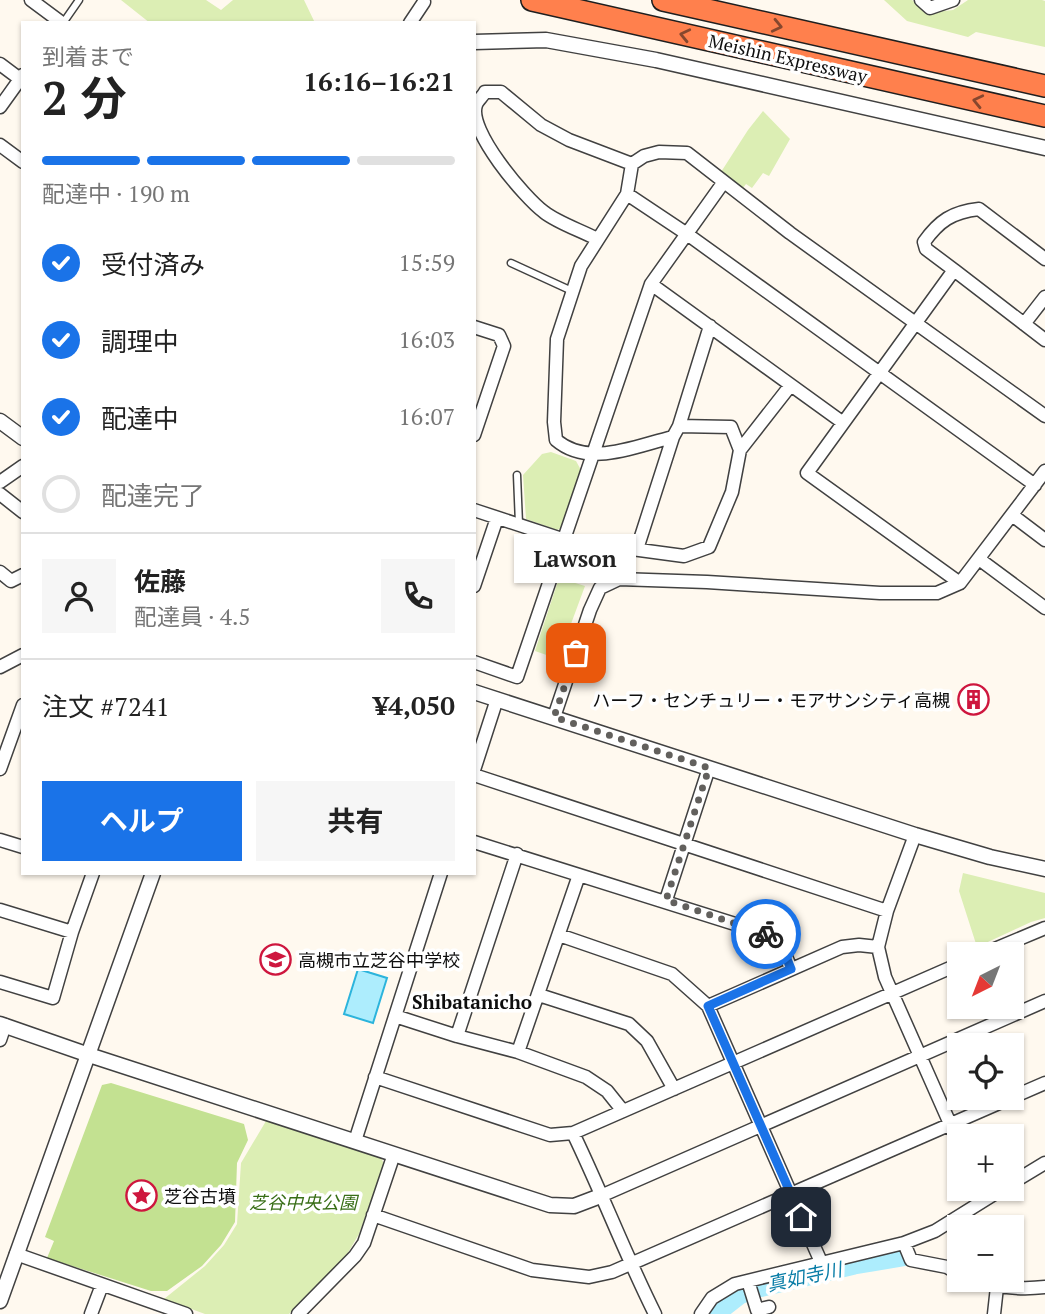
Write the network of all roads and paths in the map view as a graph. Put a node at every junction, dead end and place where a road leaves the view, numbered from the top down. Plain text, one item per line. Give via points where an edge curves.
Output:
1 (31, 0) edge
2 (79, 0) edge
3 (532, 0) edge
4 (663, 0) edge
5 (921, 0) edge
6 (953, 0) edge
7 (424, 2) dead end
8 (59, 21) edge
9 (63, 21) edge
10 (411, 21) edge
11 (476, 42) edge
12 (0, 64) edge
13 (21, 77) edge
14 (1045, 86) edge
15 (476, 105) edge
16 (0, 107) edge
17 (1045, 116) edge
18 (476, 121) edge
19 (0, 145) edge
20 (1045, 148) edge
21 (21, 161) edge
22 (632, 164) junction
23 (723, 183) junction
24 (627, 194) junction
25 (687, 234) junction
26 (597, 239) junction
27 (1045, 259) edge
28 (511, 263) dead end
29 (954, 270) junction
30 (651, 284) junction
31 (574, 292) junction
32 (1045, 297) edge
33 (915, 321) junction
34 (1024, 324) junction
35 (710, 326) junction
36 (476, 328) edge
37 (1045, 340) edge
38 (879, 374) junction
39 (790, 386) junction
40 (1045, 416) edge
41 (0, 421) edge
42 (842, 422) junction
43 (476, 429) edge
44 (676, 431) junction
45 (21, 437) edge
46 (740, 450) junction
47 (593, 456) junction
48 (21, 467) edge
49 (1045, 471) edge
50 (517, 475) dead end
51 (0, 482) edge
52 (1035, 485) junction
53 (0, 494) edge
54 (21, 510) edge
55 (476, 511) edge
56 (1012, 515) junction
57 (497, 517) junction
58 (519, 524) junction
59 (565, 540) junction
60 (1045, 540) edge
61 (637, 549) junction
62 (979, 559) junction
63 (0, 572) edge
64 (476, 580) edge
65 (11, 581) edge
66 (960, 583) junction
67 (1045, 608) edge
68 (21, 656) edge
69 (476, 663) edge
70 (0, 667) edge
71 (476, 692) edge
72 (497, 699) junction
73 (21, 711) edge
74 (554, 717) junction
75 (476, 766) edge
76 (709, 768) junction
77 (0, 769) edge
78 (476, 773) edge
79 (915, 835) junction
80 (0, 839) edge
81 (476, 843) edge
82 (685, 844) junction
83 (21, 846) edge
84 (517, 854) junction
85 (1045, 869) edge
86 (92, 875) edge
87 (152, 875) edge
88 (440, 875) edge
89 (579, 875) junction
90 (666, 900) junction
91 (0, 909) edge
92 (887, 911) junction
93 (1045, 929) edge
94 (72, 932) junction
95 (559, 935) junction
96 (1013, 942) edge
97 (878, 947) junction
98 (791, 969) junction
99 (947, 969) edge
100 (0, 982) edge
101 (892, 993) junction
102 (539, 995) junction
103 (1045, 1001) edge
104 (708, 1006) junction
105 (395, 1016) junction
106 (2, 1025) edge
107 (457, 1036) junction
108 (0, 1040) edge
109 (518, 1052) junction
110 (89, 1055) junction
111 (920, 1056) junction
112 (733, 1063) junction
113 (375, 1077) junction
114 (1045, 1083) edge
115 (674, 1089) junction
116 (623, 1111) junction
117 (950, 1124) joint
118 (947, 1125) edge
119 (761, 1126) junction
120 (573, 1133) junction
121 (355, 1141) junction
122 (394, 1154) junction
123 (1045, 1163) edge
124 (1024, 1176) edge
125 (791, 1194) junction
126 (603, 1195) junction
127 (985, 1201) edge
128 (373, 1215) junction
129 (904, 1243) junction
130 (16, 1254) junction
131 (821, 1262) junction
132 (630, 1264) junction
133 (947, 1267) edge
134 (3, 1280) edge
135 (748, 1281) junction
136 (102, 1284) junction
137 (1045, 1287) edge
138 (1024, 1289) edge
139 (996, 1292) edge
140 (0, 1301) edge
141 (769, 1307) dead end
142 (91, 1314) edge
143 (186, 1314) edge
144 (298, 1314) edge
145 (654, 1314) edge
146 (701, 1314) edge
147 (994, 1314) edge

1 - 8 street
2 - 9 lane
17 -> 3 highway, Meishin Expressway
4 -> 14 highway, Meishin Expressway
5 - 6 street via 930,8
7 - 10 street
11 - 20 street via 546,40 644,58
12 - 13 street
13 - 16 street
15 - 22 street via 485,92 501,92 541,125
18 - 26 street via 513,181 544,213
19 - 21 street
22 - 23 street via 659,152 687,153
22 - 24 street
23 - 25 street
23 - 33 street
24 - 25 street
24 - 26 street
25 - 30 street
25 - 38 street
26 - 31 street via 581,266
27 - 29 street via 979,209 961,211 936,225 924,242 926,250
28 - 31 lane
29 - 33 street
29 - 34 street
30 - 35 street
30 - 47 street
31 - 47 street via 557,339 556,440 566,449
32 - 34 street
33 - 38 street
33 - 40 street
34 - 37 street
35 - 39 street
35 - 44 street
36 - 43 street via 499,335 504,346
38 - 42 street
38 - 52 street
39 - 42 street
39 - 46 street
41 - 45 street
42 - 66 street via 807,473
44 - 46 street via 731,427
44 - 47 street
44 - 61 street
46 - 61 street via 732,492 709,547 684,556
47 - 59 street
48 - 51 street
49 - 52 street
50 - 58 lane
52 - 56 street
53 - 54 street
55 - 57 street
56 - 60 street
56 - 62 street
57 - 58 street
57 - 64 street
58 - 59 street
59 - 61 street
59 - 69 street via 517,677
62 - 66 street
62 - 67 street
63 - 65 street
66 - 74 street via 937,593 914,594 619,579 600,588
68 - 70 street
71 - 72 street
72 - 74 street
72 - 75 street
73 - 77 street
74 - 76 street
76 - 79 street
76 - 82 street
78 - 82 street
79 - 85 street
79 - 92 street
80 - 83 street
81 - 84 street
82 - 90 street
82 - 92 street
84 - 89 street
84 - 107 street
86 - 94 street
87 - 110 street
88 - 105 street
89 - 90 street
89 - 95 street
90 - 98 street via 769,935 783,949
91 - 94 street
92 - 97 street
93 - 96 street
94 - 100 street via 53,998
95 - 102 street
95 - 104 street via 672,974
97 - 98 street via 842,947
97 - 101 street
98 - 104 street
99 - 101 street
101 - 111 street
101 - 112 street
102 - 109 street
102 - 115 street via 629,1024 647,1041
103 - 111 street
104 - 112 street
105 - 107 street
105 - 113 street
106 - 108 street
106 - 110 street
107 - 109 street
109 - 116 street via 586,1077 607,1091
110 - 121 street
110 - 130 street
111 - 117 street
111 - 119 street
112 - 115 street
112 - 119 street
113 - 120 street via 550,1135
113 - 121 street
114 - 117 street
115 - 116 street
116 - 120 street
118 - 125 street
119 - 125 street
119 - 126 street
120 - 126 street
121 - 122 street
122 - 126 street via 551,1205 574,1206
122 - 128 street
123 - 124 street
125 - 131 street
125 - 132 street
126 - 132 street
127 - 129 street via 935,1231
128 - 132 street via 532,1270 589,1277
128 - 144 street via 355,1256
129 - 131 street
129 - 133 street via 911,1260
130 - 134 street
130 - 136 street
131 - 135 street
132 - 145 street
134 - 140 street
135 - 141 street via 757,1310
135 - 146 street via 712,1298
136 - 142 street
136 - 143 street
137 - 138 street
139 - 147 street

